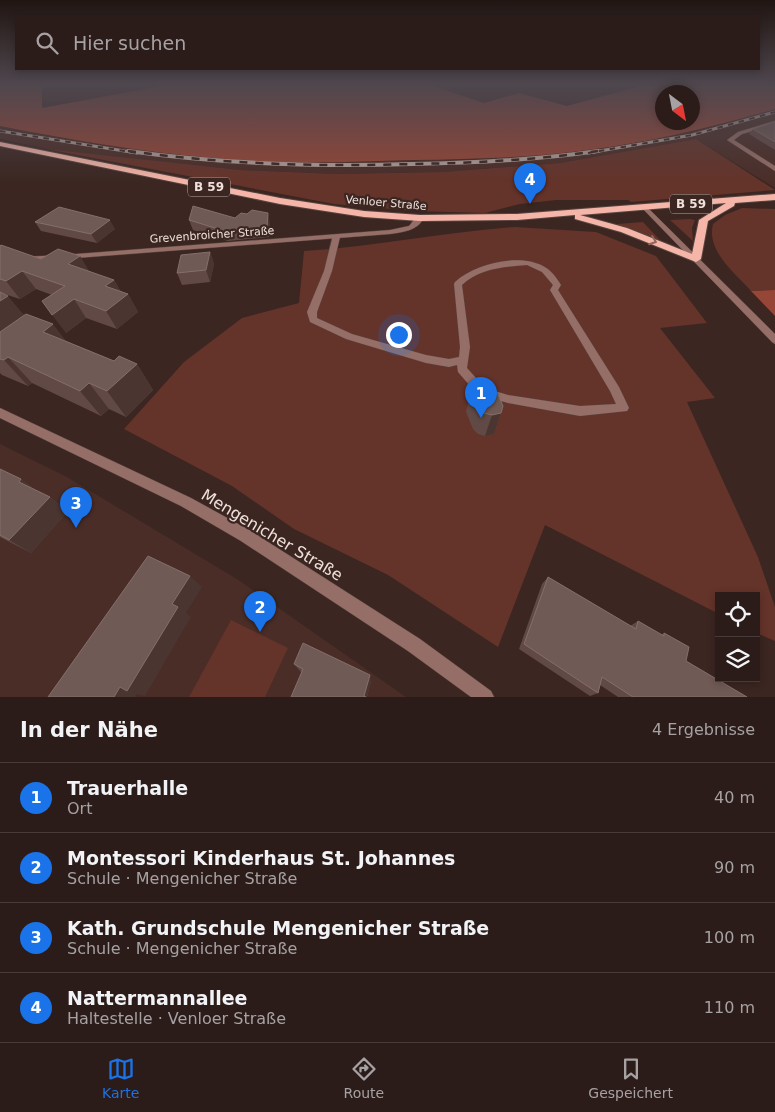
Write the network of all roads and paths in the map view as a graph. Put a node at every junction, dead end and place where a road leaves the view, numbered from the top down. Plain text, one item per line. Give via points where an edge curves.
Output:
1 (775, 123) edge
2 (0, 144) edge
3 (775, 169) edge
4 (775, 197) edge
5 (738, 200) junction
6 (644, 208) junction
7 (568, 214) junction
8 (420, 218) junction
9 (336, 236) junction
10 (696, 259) junction
11 (0, 260) edge
12 (775, 340) edge
13 (464, 359) junction
14 (0, 413) edge
15 (485, 697) edge

1 - 3 street via 730,140
2 - 8 main road, Venloer Straße / B 59 via 288,203
4 - 5 main road, Venloer Straße / B 59
5 - 6 main road, Venloer Straße / B 59
5 - 10 main road via 704,220
6 - 7 main road, Venloer Straße / B 59
6 - 10 street
7 - 8 main road, Venloer Straße / B 59
7 -> 10 main road via 624,230
8 - 9 street, Grevenbroicher Straße via 418,224 410,228
9 - 11 street, Grevenbroicher Straße
9 - 13 street via 328,271 312,312 314,320 349,337 426,359 449,363
10 - 12 street
13 - 13 street via 458,284 466,276 505,264 539,266 557,285 554,290 623,408 580,411 508,399 481,390 462,369
14 - 15 street, Mengenicher Straße via 186,502 246,536 414,644

